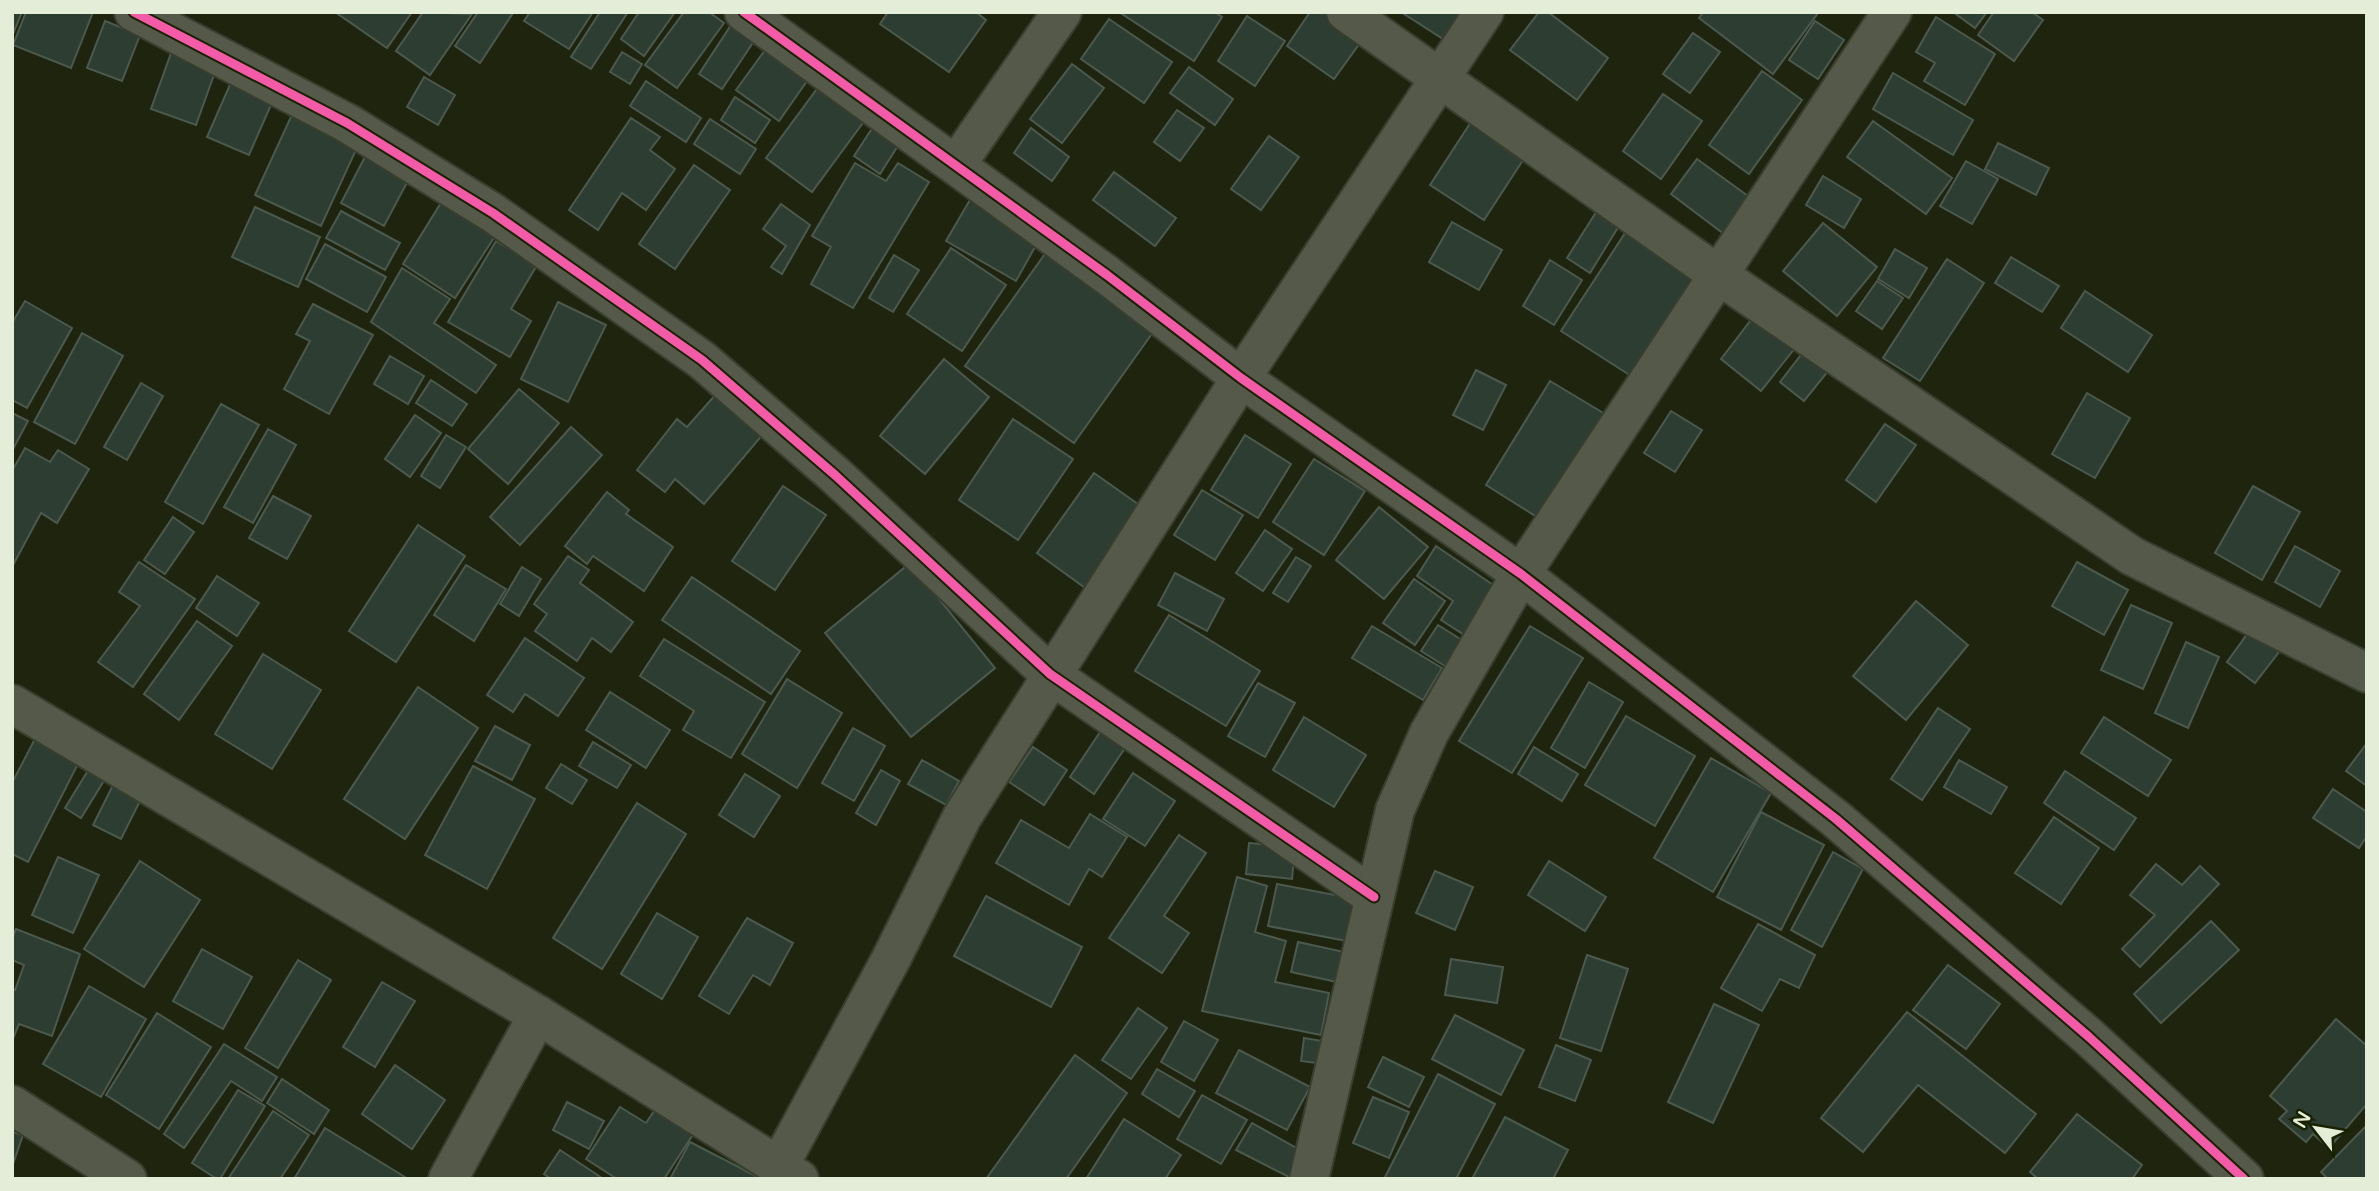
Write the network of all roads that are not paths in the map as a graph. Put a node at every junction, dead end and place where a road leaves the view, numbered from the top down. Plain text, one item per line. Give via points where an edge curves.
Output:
1 (134, 12) edge
2 (744, 12) edge
3 (1062, 12) edge
4 (1346, 12) edge
5 (1485, 12) edge
6 (1892, 12) edge
7 (1438, 79) junction
8 (956, 165) junction
9 (1720, 276) junction
10 (1241, 378) junction
11 (1521, 574) junction
12 (2367, 673) edge
13 (1050, 674) junction
14 (12, 704) edge
15 (1374, 897) junction
16 (538, 1015) junction
17 (12, 1105) edge
18 (789, 1172) edge
19 (127, 1179) edge
20 (448, 1179) edge
21 (1309, 1179) edge
22 (2244, 1179) edge

1 - 13 street via 347,123 493,213 702,360 835,475
2 - 8 street
3 - 8 street
4 - 7 street
5 - 7 street
6 - 9 street
7 - 9 street
7 - 10 street
8 - 10 street
9 - 11 street
9 - 12 street via 2132,556
10 - 11 street
10 - 13 street
11 - 15 street via 1410,769
11 - 22 street via 1836,819 2089,1037
13 - 15 street
13 - 18 street via 962,817
14 - 16 street
15 - 21 street
16 - 18 street
16 - 20 street
17 - 19 street

